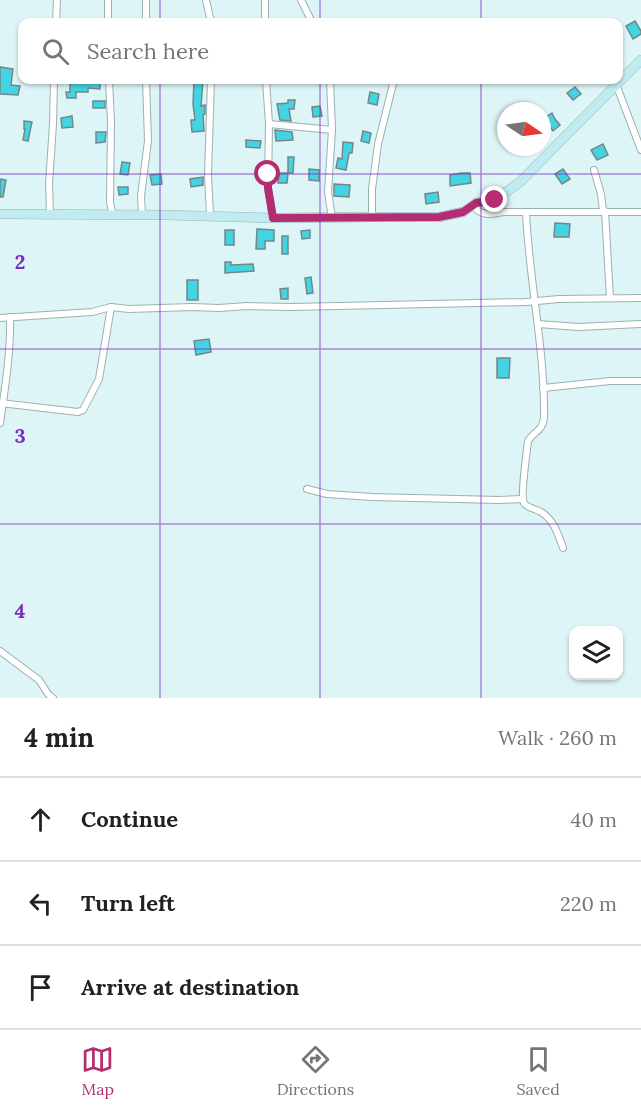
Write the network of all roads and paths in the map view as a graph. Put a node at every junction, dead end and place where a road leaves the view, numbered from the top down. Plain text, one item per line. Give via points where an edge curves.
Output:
1 (57, 0) edge
2 (108, 0) edge
3 (146, 0) edge
4 (206, 0) edge
5 (265, 0) edge
6 (301, 0) edge
7 (56, 18) edge
8 (108, 18) edge
9 (146, 18) edge
10 (210, 18) edge
11 (265, 18) edge
12 (310, 18) edge
13 (641, 60) edge
14 (623, 77) edge
15 (54, 84) edge
16 (110, 84) edge
17 (146, 84) edge
18 (211, 84) edge
19 (266, 84) edge
20 (330, 84) edge
21 (393, 84) edge
22 (616, 84) joint
23 (269, 124) junction
24 (332, 130) junction
25 (641, 150) edge
26 (594, 170) dead end
27 (476, 203) junction
28 (605, 211) junction
29 (526, 212) junction
30 (641, 212) edge
31 (0, 214) edge
32 (50, 214) junction
33 (112, 215) junction
34 (142, 215) junction
35 (210, 216) junction
36 (273, 218) junction
37 (332, 218) junction
38 (372, 218) junction
39 (610, 298) junction
40 (641, 298) edge
41 (534, 301) junction
42 (111, 307) junction
43 (10, 317) junction
44 (0, 318) edge
45 (537, 324) junction
46 (641, 324) edge
47 (641, 381) edge
48 (543, 388) junction
49 (1, 403) edge
50 (0, 423) edge
51 (307, 489) dead end
52 (523, 499) junction
53 (563, 548) dead end
54 (0, 651) edge
55 (53, 698) edge

1 - 7 street
2 - 8 street
3 - 9 street
4 - 10 street
5 - 11 street
6 - 12 street
13 - 14 main road
15 - 32 street
16 - 33 street
17 - 34 street via 148,141
18 - 35 street
19 - 23 street
20 - 24 street
21 - 38 street via 378,144
22 - 25 street
22 - 27 main road via 519,182 495,200
23 - 24 street
23 - 36 street via 268,188
24 - 37 street via 328,192
26 - 28 street
27 - 29 street via 483,214
27 - 38 main road via 463,212 439,217
28 - 29 street
28 - 30 street
28 - 39 street
29 - 41 street
31 - 32 main road
32 - 33 main road
33 - 34 main road
34 - 35 main road
35 - 36 main road
36 - 37 main road
37 - 38 main road
39 - 40 street
39 - 41 street
41 - 42 street
41 - 45 street
42 - 43 street via 92,312
42 - 49 street via 99,379 83,410
43 - 44 street
43 - 49 street
45 - 46 street
45 - 48 street
47 - 48 street
48 - 52 street via 543,422 528,441
49 - 50 street
51 - 52 street via 372,497
52 - 53 street via 526,506 549,518
54 - 55 street via 39,680

